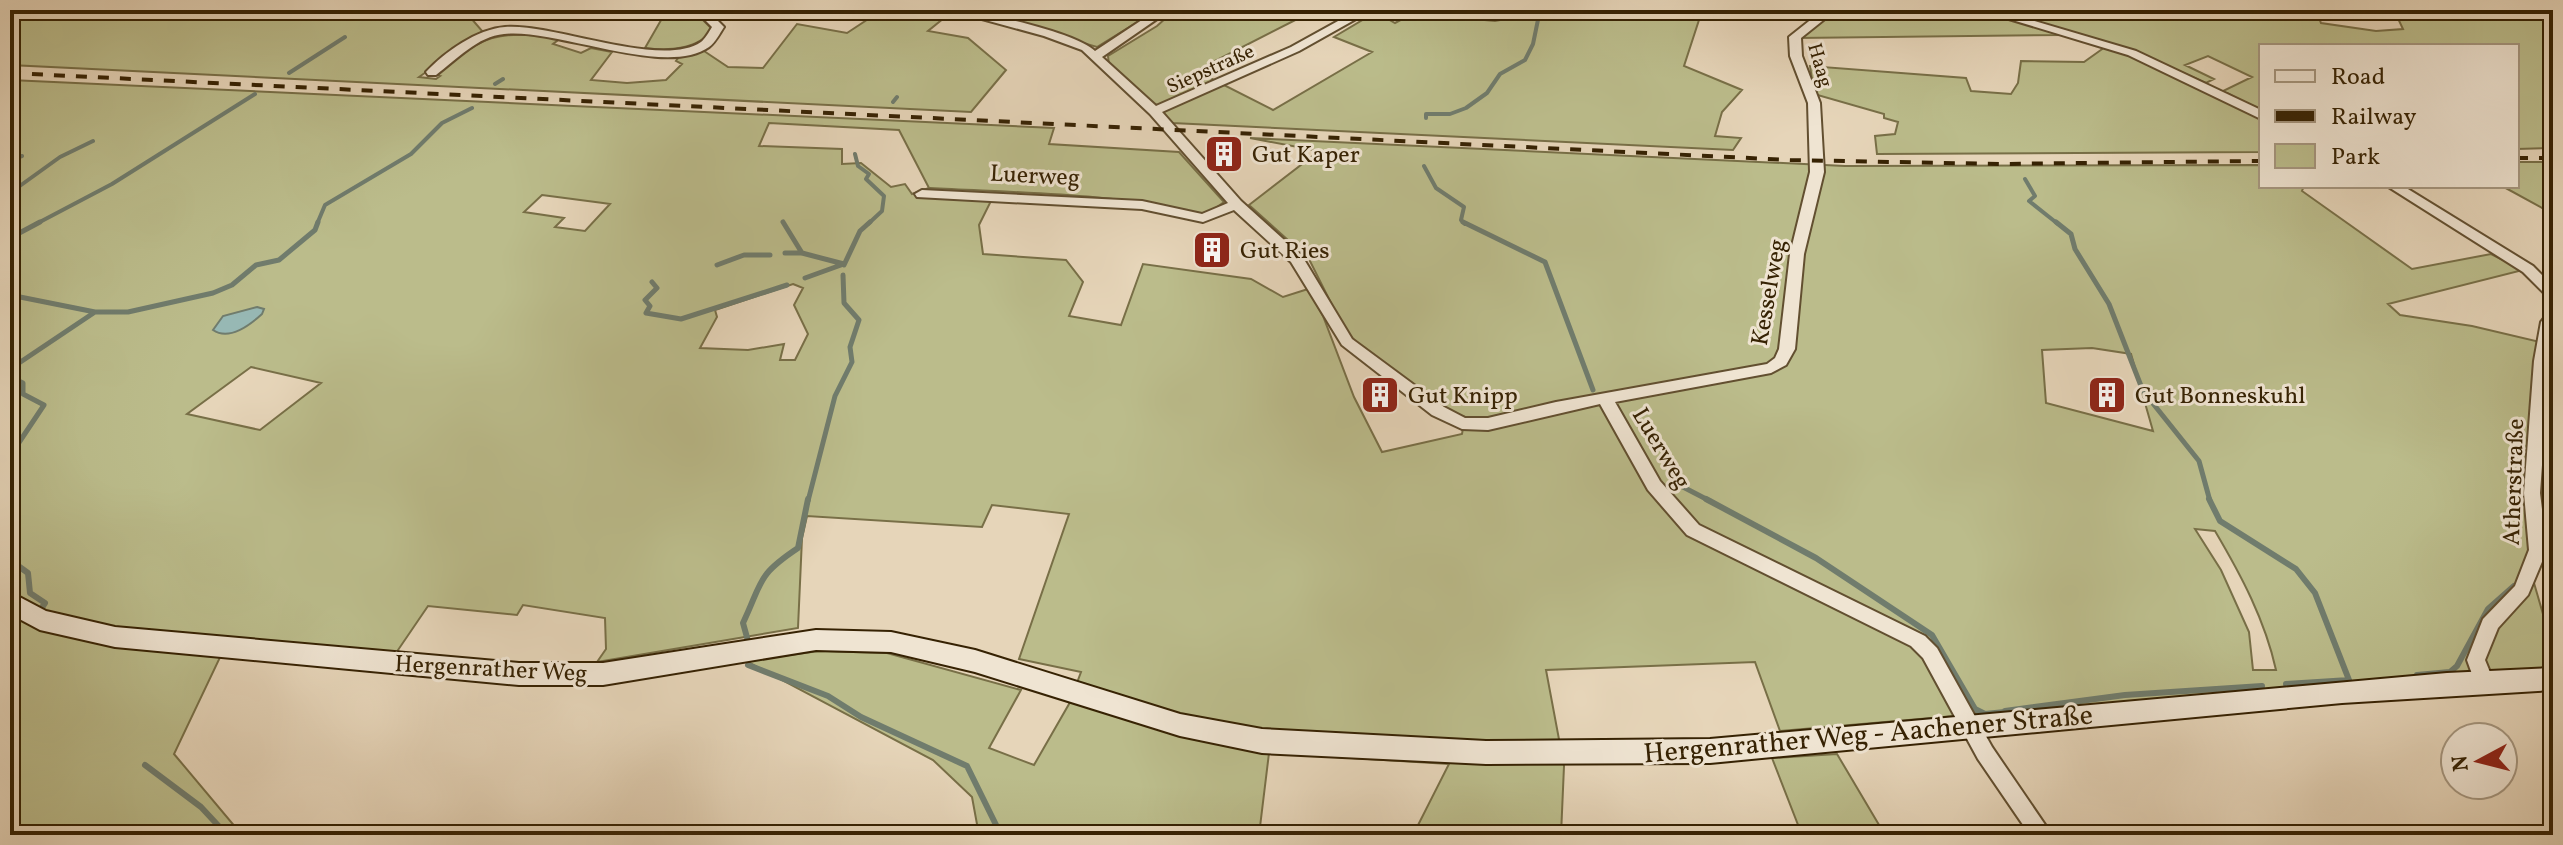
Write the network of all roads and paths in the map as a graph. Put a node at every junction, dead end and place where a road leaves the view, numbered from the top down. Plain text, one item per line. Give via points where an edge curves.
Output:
1 (701, 10) edge
2 (955, 10) edge
3 (1164, 10) edge
4 (1366, 10) edge
5 (1830, 10) edge
6 (1985, 10) edge
7 (1095, 56) junction
8 (432, 72) dead end
9 (1154, 111) junction
10 (2259, 114) edge
11 (1815, 148) joint
12 (2397, 188) edge
13 (922, 194) dead end
14 (1236, 204) junction
15 (2553, 294) edge
16 (2553, 316) edge
17 (1605, 398) junction
18 (10, 602) edge
19 (975, 661) joint
20 (2553, 679) edge
21 (2484, 682) junction
22 (1971, 730) junction
23 (2042, 835) edge

1 - 8 street via 714,19 716,36 683,51 630,50 534,29 506,30 482,36
2 - 7 street, Luerweg via 1073,41
3 - 7 street
4 - 9 street, Siepstraße via 1295,49
5 - 11 street, Haag via 1795,37 1796,56 1814,103
6 - 10 street via 2132,53
7 - 9 street, Luerweg
9 - 14 street, Luerweg
11 - 17 street, Kesselweg via 1817,172 1797,254 1787,349 1781,361 1771,368
12 - 15 street via 2528,269
13 - 14 street, Luerweg via 1142,205 1203,218
14 - 17 street, Luerweg via 1297,259 1347,342 1438,411 1462,423 1488,424
16 - 21 street, Atherstraße via 2542,361 2532,493 2538,550 2522,590 2490,624 2476,660
17 - 22 street, Luerweg via 1676,516 1710,540 1918,641 1942,672
18 - 19 street, Hergenrather Weg via 40,620 115,637 519,674 603,674 816,640 891,642
19 - 22 street, Hergenrather Weg - Aachener Straße via 1180,725 1262,741 1503,754 1661,752
20 - 21 street, Hergenrather Weg - Aachener Straße
21 - 22 street, Hergenrather Weg - Aachener Straße via 2137,709
22 - 23 street, Luerweg

